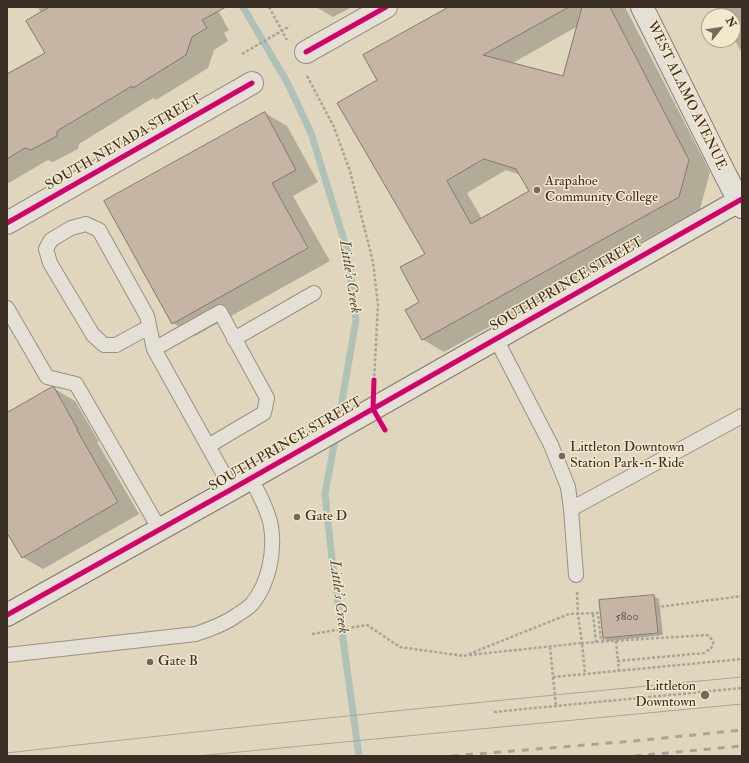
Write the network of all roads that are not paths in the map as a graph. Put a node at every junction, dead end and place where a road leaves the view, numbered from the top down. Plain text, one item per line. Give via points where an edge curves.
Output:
1 (386, 7) edge
2 (642, 7) edge
3 (300, 56) road end
4 (252, 83) dead end
5 (741, 202) edge
6 (7, 223) edge
7 (314, 293) dead end
8 (7, 308) edge
9 (149, 327) junction
10 (234, 339) junction
11 (496, 339) junction
12 (154, 349) junction
13 (742, 416) edge
14 (208, 446) junction
15 (251, 478) junction
16 (232, 489) junction
17 (571, 509) junction
18 (160, 530) junction
19 (576, 574) dead end
20 (7, 615) edge
21 (7, 655) edge

1 - 3 street
2 - 5 street, WEST ALAMO AVENUE
4 - 6 street, SOUTH NEVADA STREET
5 - 11 street, SOUTH PRINCE STREET
7 - 10 lane
8 - 18 lane via 47,377 76,384
9 - 9 lane via 147,316 99,230 86,224 71,228 51,240 46,249 50,263 93,335 104,345 116,345
9 - 12 lane
10 - 12 lane via 220,312
10 - 14 lane via 267,398 264,413
11 - 15 street, SOUTH PRINCE STREET
11 - 17 lane via 551,444 568,487
12 - 14 lane
13 - 17 lane
14 - 16 lane
15 - 16 street, SOUTH PRINCE STREET
15 - 21 lane via 270,526 271,558 261,591 251,604 236,616 196,634
16 - 18 street, SOUTH PRINCE STREET
17 - 19 lane
18 - 20 street, SOUTH PRINCE STREET

